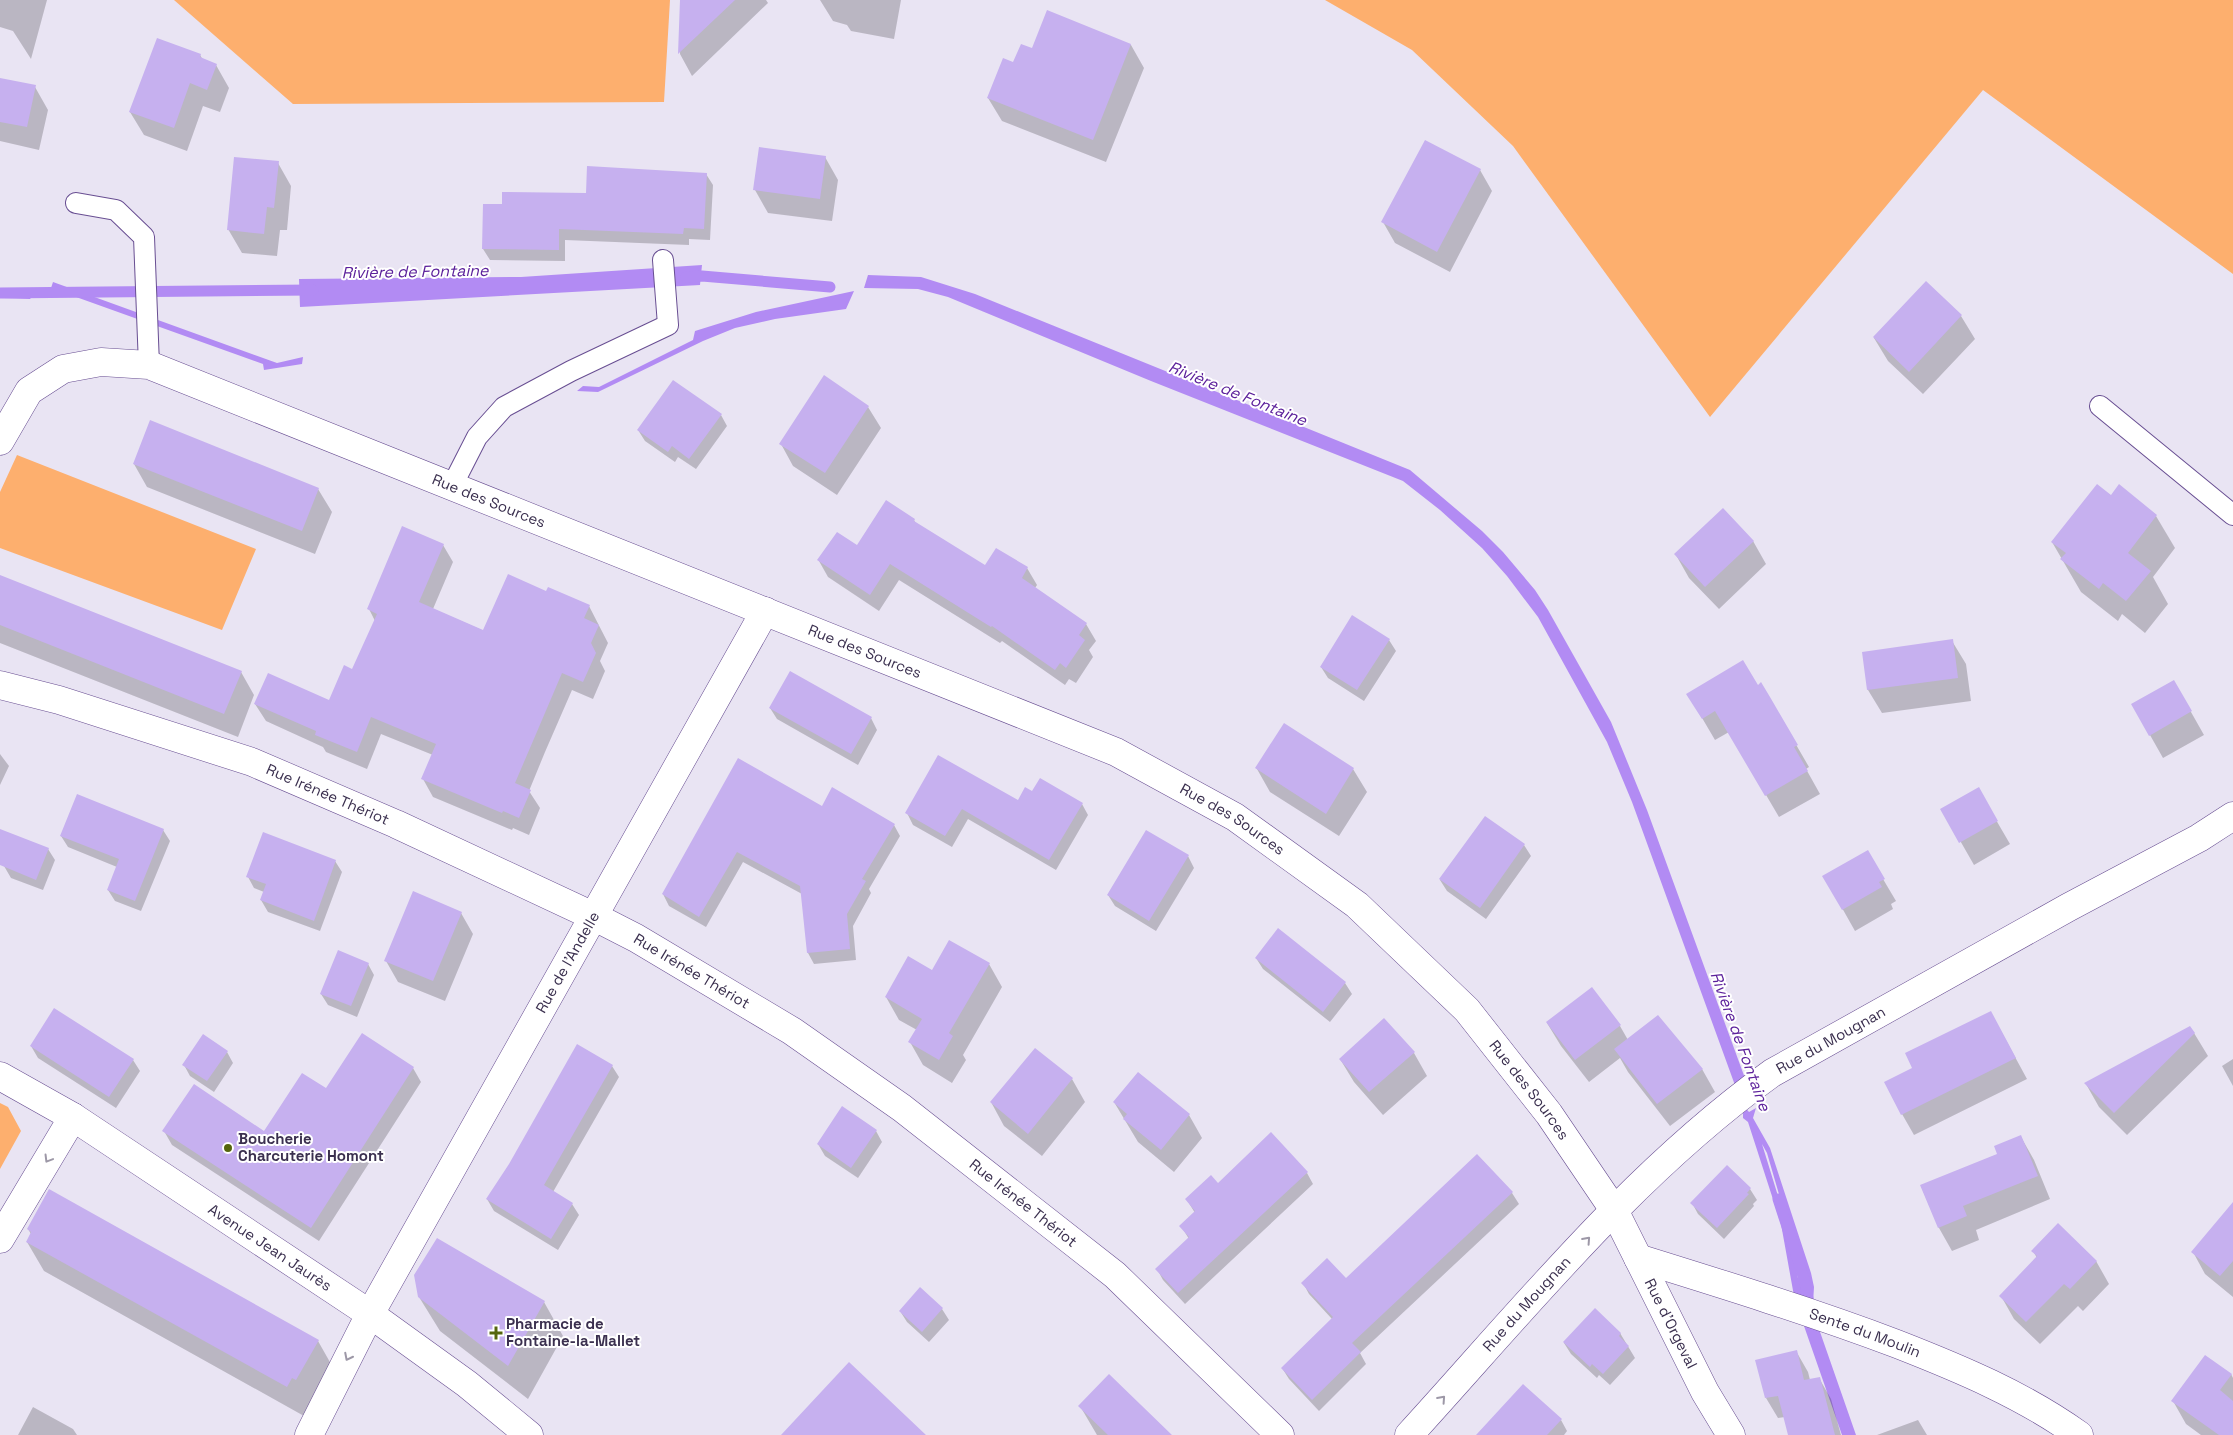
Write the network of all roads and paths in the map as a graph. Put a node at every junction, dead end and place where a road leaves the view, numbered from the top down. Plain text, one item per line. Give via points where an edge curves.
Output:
1 (76, 203) dead end
2 (664, 260) dead end
3 (149, 365) junction
4 (2100, 406) dead end
5 (0, 441) edge
6 (452, 486) junction
7 (2233, 515) edge
8 (765, 611) junction
9 (0, 685) edge
10 (2233, 816) edge
11 (593, 916) junction
12 (0, 1076) edge
13 (73, 1118) junction
14 (1614, 1210) junction
15 (0, 1239) edge
16 (1638, 1258) junction
17 (370, 1314) junction
18 (309, 1435) edge
19 (529, 1435) edge
20 (1280, 1435) edge
21 (1410, 1435) edge
22 (1731, 1435) edge
23 (2079, 1435) edge

1 - 3 lane via 116,210 144,237
2 - 6 lane via 668,325 571,371 504,408 476,437
3 - 5 street, Rue des Sources via 101,362 63,369 30,391
3 - 6 street, Rue des Sources
4 - 7 lane
6 - 8 street, Rue des Sources
8 - 11 street, Rue de l'Andelle
8 - 14 street, Rue des Sources via 1116,752 1235,817 1357,905 1467,1010 1549,1114
9 - 11 street, Rue Irénée Thériot via 59,700 252,762 396,824
10 - 14 street, Rue du Mougnan via 2199,838 1772,1073 1727,1106
11 - 17 street, Rue de l'Andelle
11 - 20 street, Rue Irénée Thériot via 792,1031 902,1108 1115,1275
12 - 13 street, Avenue Jean Jaurès
13 -> 15 street
13 - 17 street, Avenue Jean Jaurès
14 - 16 street, Rue d'Orgeval
21 -> 14 street, Rue du Mougnan
16 - 22 street, Rue d'Orgeval
16 - 23 street, Sente du Moulin via 1775,1300 1970,1373 2048,1413
17 -> 18 street, Rue de l'Andelle
17 - 19 street, Avenue Jean Jaurès via 467,1384

